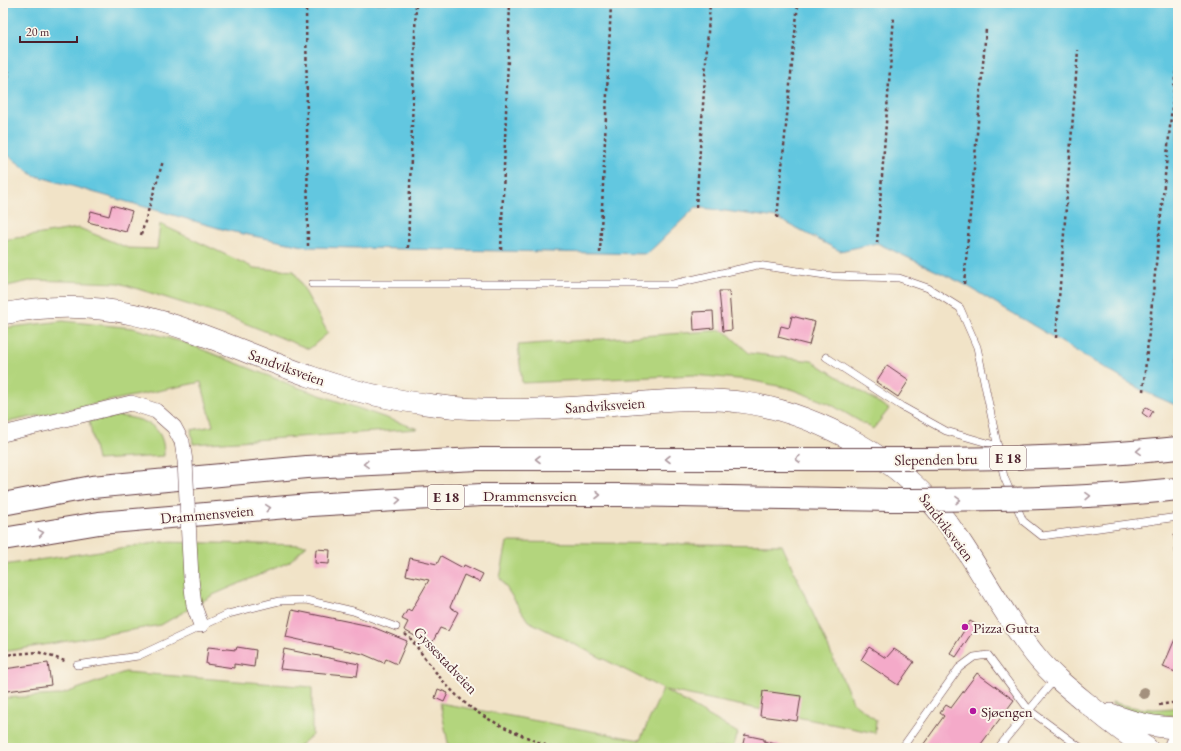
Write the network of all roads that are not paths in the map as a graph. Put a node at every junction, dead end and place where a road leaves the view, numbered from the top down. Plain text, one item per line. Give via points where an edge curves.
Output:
1 (312, 284) dead end
2 (3, 314) edge
3 (826, 357) dead end
4 (3, 434) edge
5 (998, 446) junction
6 (1178, 448) edge
7 (1178, 489) edge
8 (3, 504) edge
9 (1178, 517) edge
10 (3, 539) edge
11 (201, 625) junction
12 (396, 627) road end
13 (77, 665) road end
14 (1056, 679) junction
15 (1093, 708) junction
16 (1029, 710) junction
17 (1178, 728) edge
18 (1178, 739) edge
19 (902, 748) edge
20 (998, 748) edge
21 (1080, 748) edge
22 (1147, 748) edge
23 (1174, 748) edge

1 - 5 lane via 673,284 757,265 832,276 899,278 928,288 960,308 977,347
2 - 14 main road, Sandviksveien via 25,309 69,307 147,316 345,388 434,405 495,410 540,409 699,399 743,403 782,411 815,423 858,444 889,464 916,487 931,502 1015,628
3 - 5 lane via 901,406 946,431
4 - 11 street, bridge via 131,403 156,411 174,427 182,442 186,461 191,578 194,606
5 - 9 lane via 1004,477 1023,521 1042,536
6 -> 8 highway, Slependen bru / E 18, bridge via 1009,458 478,459 307,466 92,487
10 -> 7 highway, Drammensveien / E 18, bridge via 99,523 311,505 481,495 1017,499
11 - 12 lane, Gyssestadveien via 228,614 279,601 306,600 353,611
11 - 13 lane, Gyssestadveien via 138,656
14 - 15 main road, Sandviksveien
14 - 16 lane
15 - 17 main road, Sandviksveien via 1133,723 1157,728
15 - 22 main road, Sandviksveien via 1111,724
16 - 19 lane via 988,655 974,657 959,668
16 - 20 lane
16 - 21 lane
18 - 23 main road

